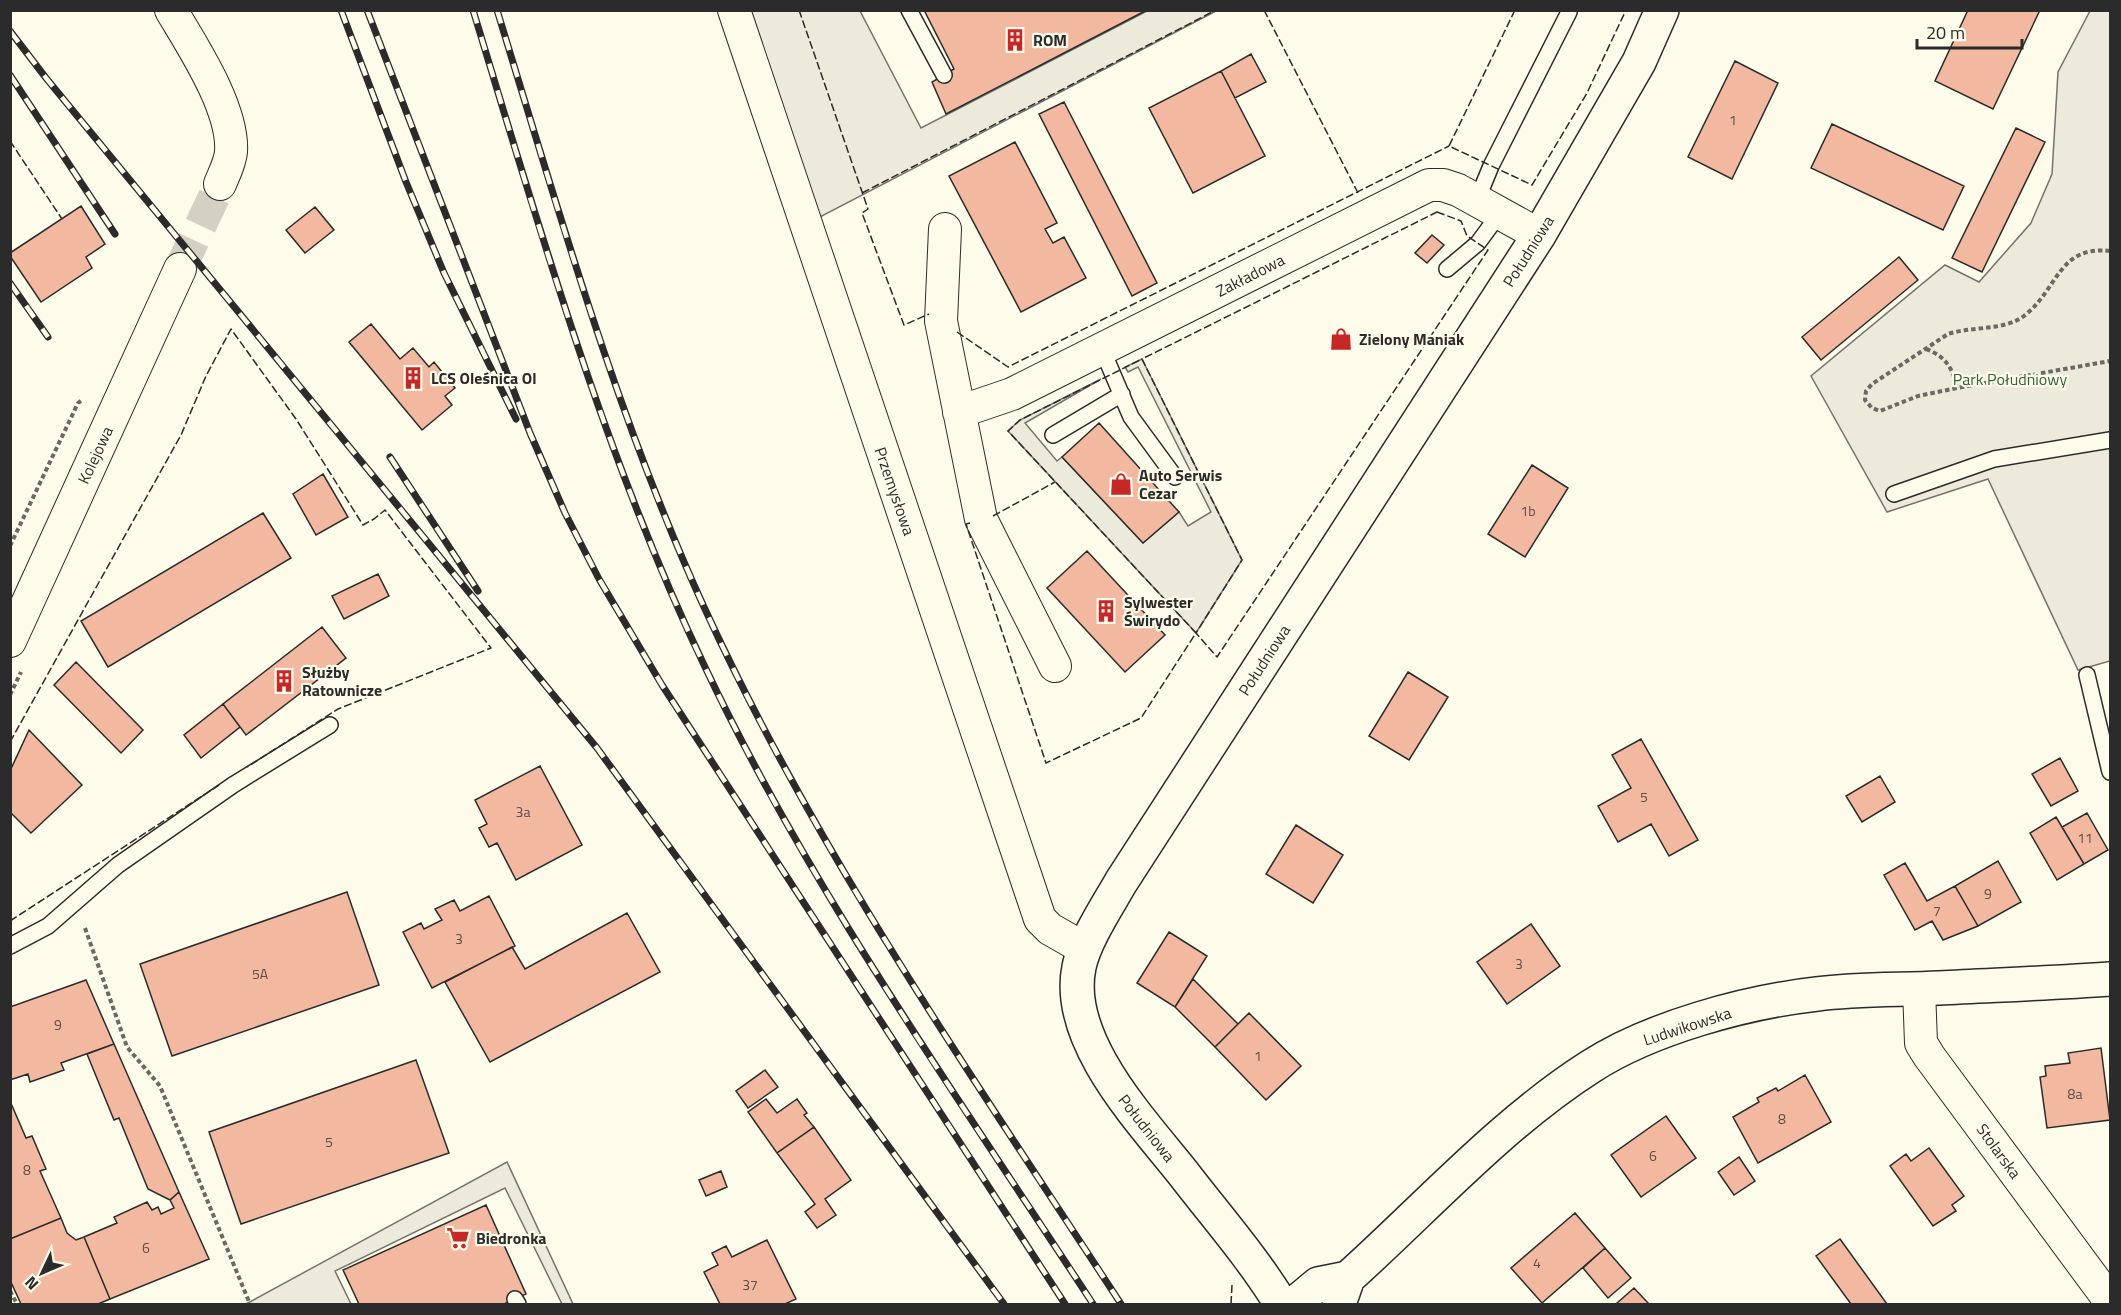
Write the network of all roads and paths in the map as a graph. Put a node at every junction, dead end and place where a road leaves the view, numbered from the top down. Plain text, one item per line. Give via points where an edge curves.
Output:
1 (171, 10) edge
2 (734, 10) edge
3 (909, 10) edge
4 (1662, 10) edge
5 (1569, 12) edge
6 (944, 75) dead end
7 (220, 184) tunnel mouth
8 (1488, 207) junction
9 (945, 229) dead end
10 (1539, 235) junction
11 (2110, 251) edge
12 (180, 269) tunnel mouth
13 (1447, 269) dead end
14 (1101, 349) junction
15 (1926, 349) junction
16 (2110, 361) edge
17 (1957, 388) junction
18 (1122, 394) junction
19 (959, 412) junction
20 (1053, 435) dead end
21 (2110, 440) edge
22 (1175, 477) dead end
23 (1894, 494) dead end
24 (10, 640) edge
25 (1055, 666) dead end
26 (2087, 675) dead end
27 (330, 725) dead end
28 (2110, 771) edge
29 (75, 902) junction
30 (10, 946) edge
31 (1085, 949) junction
32 (2110, 979) edge
33 (1919, 989) junction
34 (10, 1291) edge
35 (1343, 1291) edge
36 (2110, 1301) edge
37 (17, 1305) edge
38 (250, 1305) edge
39 (1281, 1305) edge
40 (1294, 1305) edge

1 - 7 street via 210,79 229,132 231,153
2 - 31 street, Przemysłowa via 1040,919
3 - 6 lane
4 - 10 street, Południowa via 1639,62
5 - 8 lane via 1491,166
8 - 10 street, Zakładowa
8 - 13 lane via 1478,243
8 - 14 street, Zakładowa via 1458,190 1429,185
9 - 19 street via 941,321
10 - 31 street, Południowa via 1127,873
11 - 15 path via 2095,249 2079,254 2037,305 2021,318 1960,330
12 - 24 street, Kolejowa
14 - 18 lane
14 - 19 street, Zakładowa via 1012,394
15 - 17 path via 1948,363
15 - 17 path via 1872,384 1865,400 1880,411 1918,396
16 - 17 path
18 - 20 lane
18 - 22 lane via 1131,417
19 - 25 street via 981,519
21 - 23 lane via 1994,459
26 - 28 lane
27 - 29 lane via 233,785 128,858
29 - 30 lane via 48,926
29 - 38 path via 127,1047 160,1086
31 - 39 street, Południowa via 1079,966 1078,1004 1083,1024 1110,1078
32 - 33 street, Ludwikowska
33 - 35 street, Ludwikowska via 1786,999 1670,1028 1628,1046 1592,1065 1509,1128
33 - 36 street, Stolarska via 1921,1043
34 - 37 path
35 - 40 street, Ludwikowska via 1318,1284

